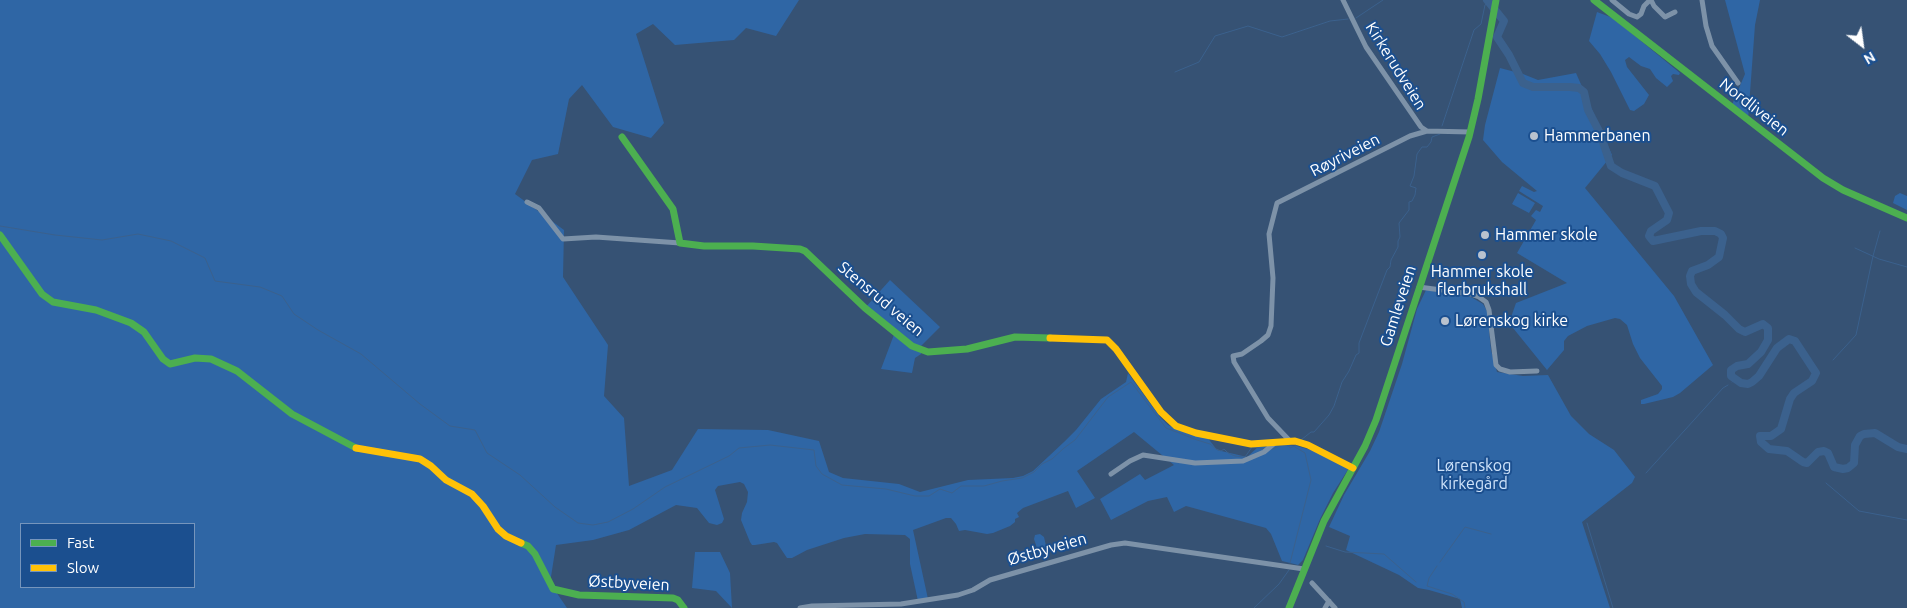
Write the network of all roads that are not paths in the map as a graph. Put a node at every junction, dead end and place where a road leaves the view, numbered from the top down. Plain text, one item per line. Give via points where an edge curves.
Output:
1 (1343, 0) edge
2 (1496, 0) edge
3 (1594, 0) edge
4 (1612, 0) edge
5 (1650, 0) edge
6 (1702, 0) edge
7 (1675, 12) dead end
8 (1738, 83) dead end
9 (1427, 131) junction
10 (1470, 132) junction
11 (622, 136) dead end
12 (527, 202) dead end
13 (1907, 218) edge
14 (0, 235) edge
15 (680, 243) junction
16 (1419, 287) junction
17 (1537, 371) dead end
18 (1289, 440) junction
19 (1276, 442) junction
20 (1353, 468) junction
21 (1111, 474) dead end
22 (1304, 569) junction
23 (1312, 583) dead end
24 (1328, 601) junction
25 (684, 608) edge
26 (800, 608) edge
27 (1289, 608) edge
28 (1325, 608) edge
29 (1335, 608) edge

1 - 9 street, Kirkerudveien via 1366,47 1415,120
2 - 10 street, Gamleveien
3 - 13 street, Nordliveien via 1823,178
4 - 5 street via 1637,17
5 - 7 street via 1665,17
6 - 8 street via 1712,46
9 - 10 street, Kirkerudveien
9 - 18 street, Røyriveien via 1363,159 1277,205 1269,234 1273,278 1271,326 1261,341 1233,356 1268,418
10 - 16 street, Gamleveien
11 - 15 street via 673,209
12 - 15 street via 539,208 563,239 596,237
14 - 25 street, Østbyveien via 42,294 53,302 96,310 131,323 144,332 162,359 170,364 195,358 211,359 237,371 292,414 353,447 420,459 431,466 446,480 472,494 506,536 528,546 553,589 568,593 673,598
15 - 19 street, Stensrud veien via 805,251 865,308 912,346 928,352 967,349 1015,337 1107,340 1161,412 1176,426 1251,444
16 - 17 street via 1470,294 1486,302 1496,365 1510,372
16 - 20 street, Gamleveien via 1376,420
18 - 19 street, Stensrud veien
18 - 20 street, Stensrud veien via 1308,445
19 - 21 street via 1264,452 1243,461 1195,463 1143,455
20 - 22 street, Gamleveien via 1332,505
22 - 26 street, Østbyveien via 1124,543 990,580 973,590 933,600
22 - 27 street, Gamleveien
23 - 24 street
24 - 28 street
24 - 29 street

